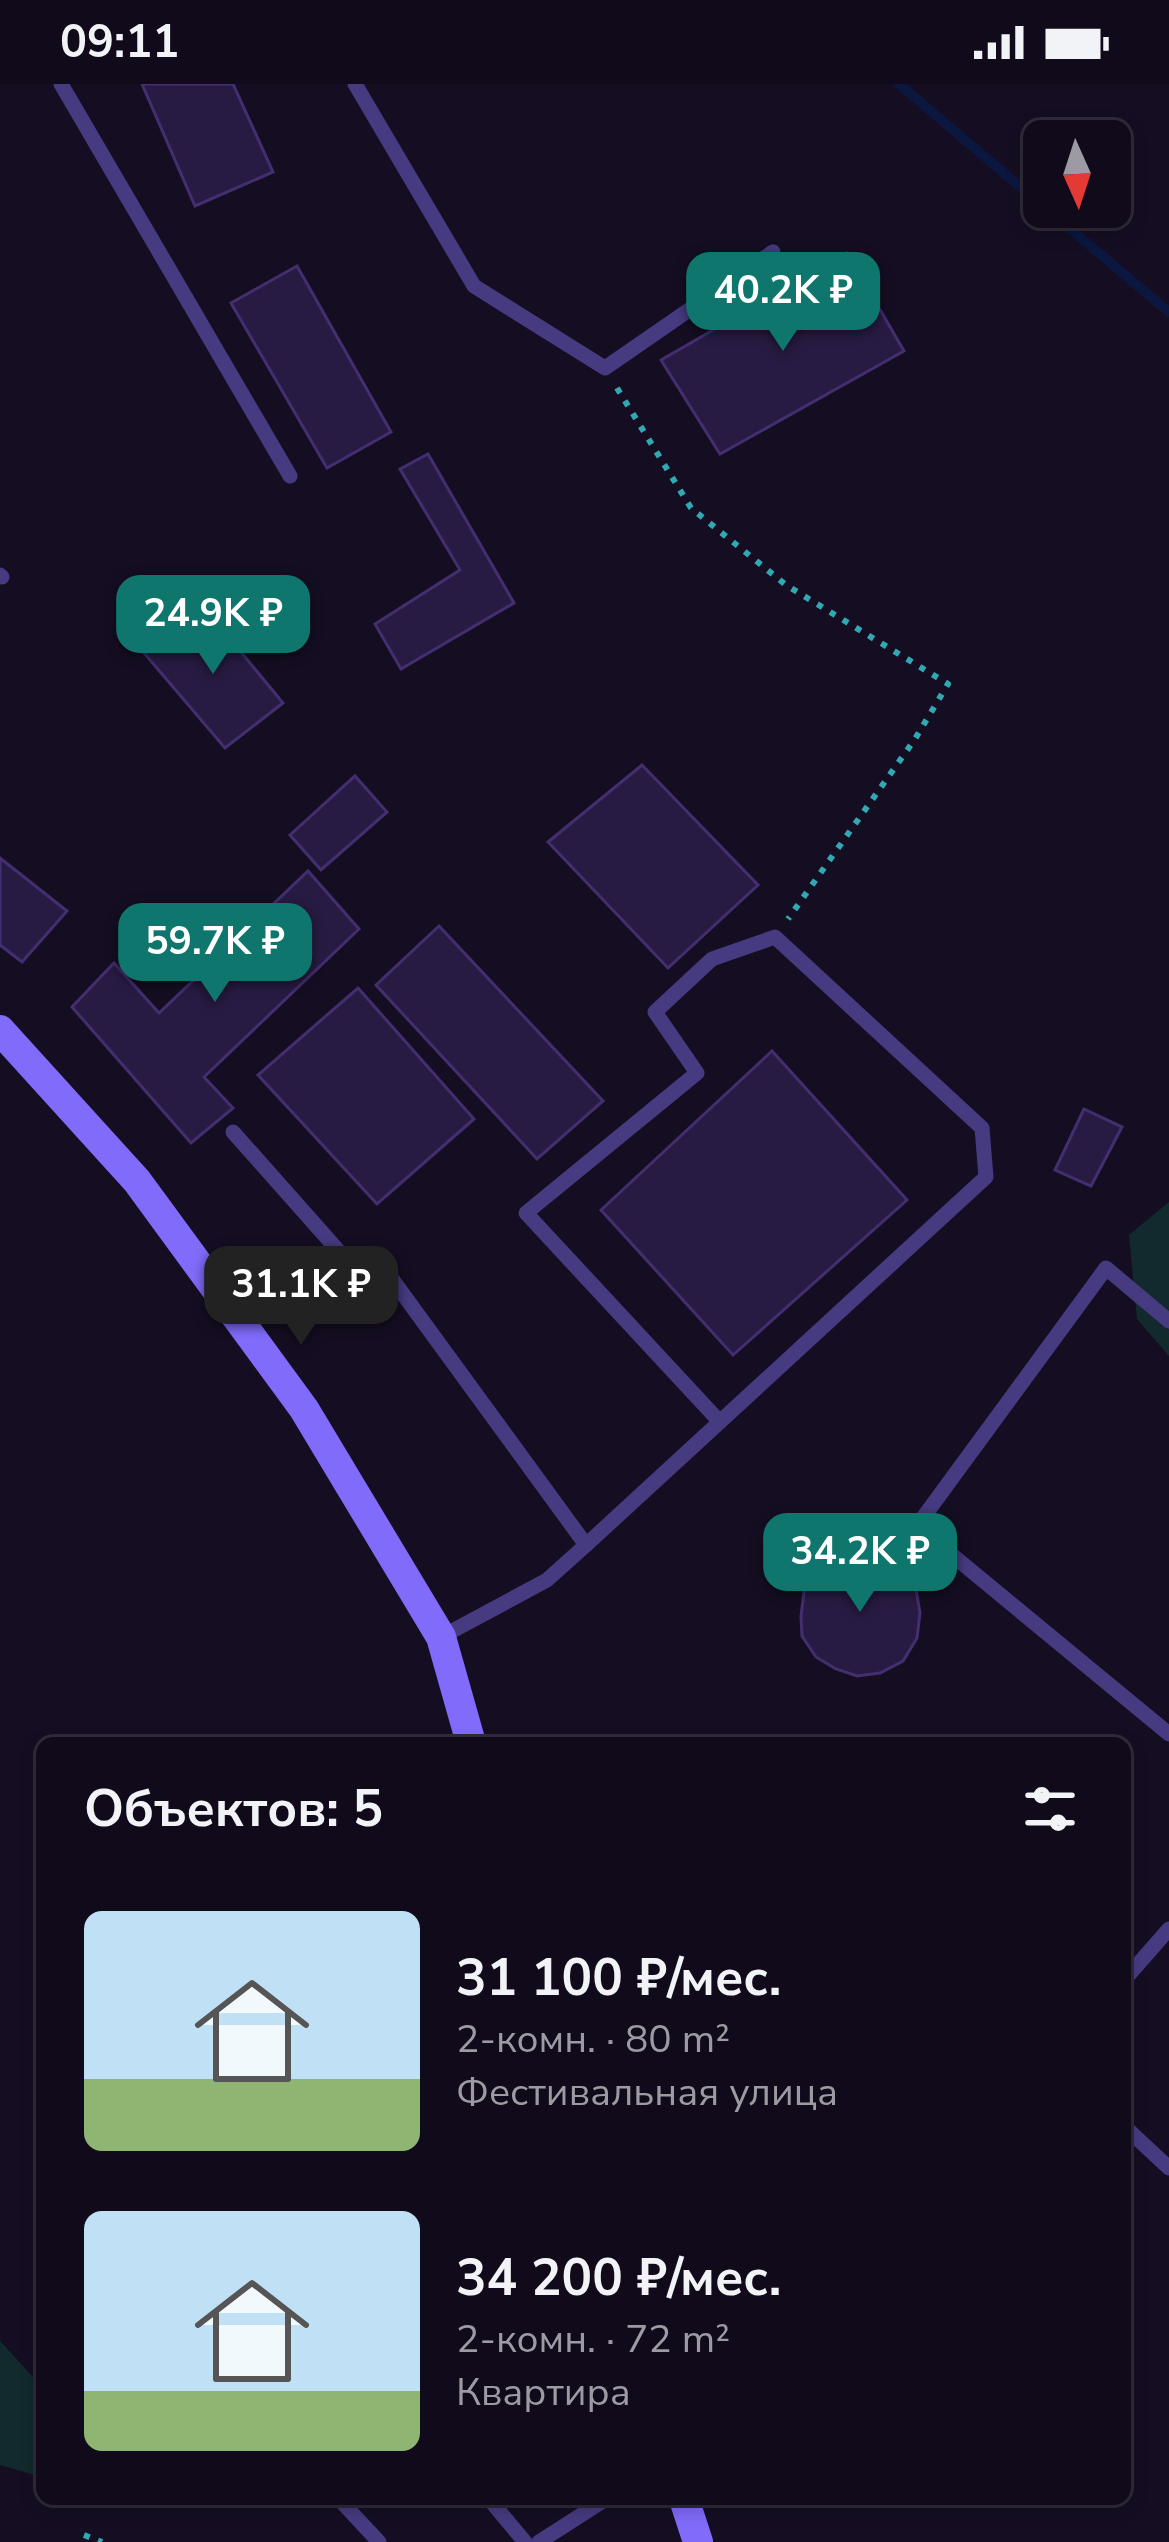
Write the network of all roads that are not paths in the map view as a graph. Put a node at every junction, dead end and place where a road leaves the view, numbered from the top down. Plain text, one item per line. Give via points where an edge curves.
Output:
1 (61, 84) edge
2 (356, 84) edge
3 (773, 252) dead end
4 (290, 476) dead end
5 (0, 1030) edge
6 (233, 1132) dead end
7 (1169, 1321) edge
8 (720, 1422) junction
9 (586, 1545) junction
10 (441, 1637) junction
11 (1169, 1734) edge
12 (469, 1737) edge
13 (1169, 1929) edge
14 (1131, 1972) edge
15 (1131, 2133) edge
16 (1169, 2168) edge
17 (345, 2505) edge
18 (494, 2505) edge
19 (597, 2505) edge
20 (687, 2505) edge
21 (379, 2542) edge
22 (525, 2542) edge
23 (539, 2542) edge
24 (698, 2542) edge

1 - 4 lane
2 - 3 lane via 474,286 605,368
5 - 10 main road via 137,1181 304,1408
6 - 9 lane via 343,1256 384,1268
7 - 11 lane via 1106,1268 917,1526
8 - 8 lane via 986,1178 982,1128 775,937 712,958 655,1012 697,1072 526,1213
8 - 9 lane
9 - 10 lane via 548,1580
10 - 12 main road
13 - 14 lane
15 - 16 lane
17 - 21 lane
18 - 22 lane
19 - 23 lane
20 - 24 main road

